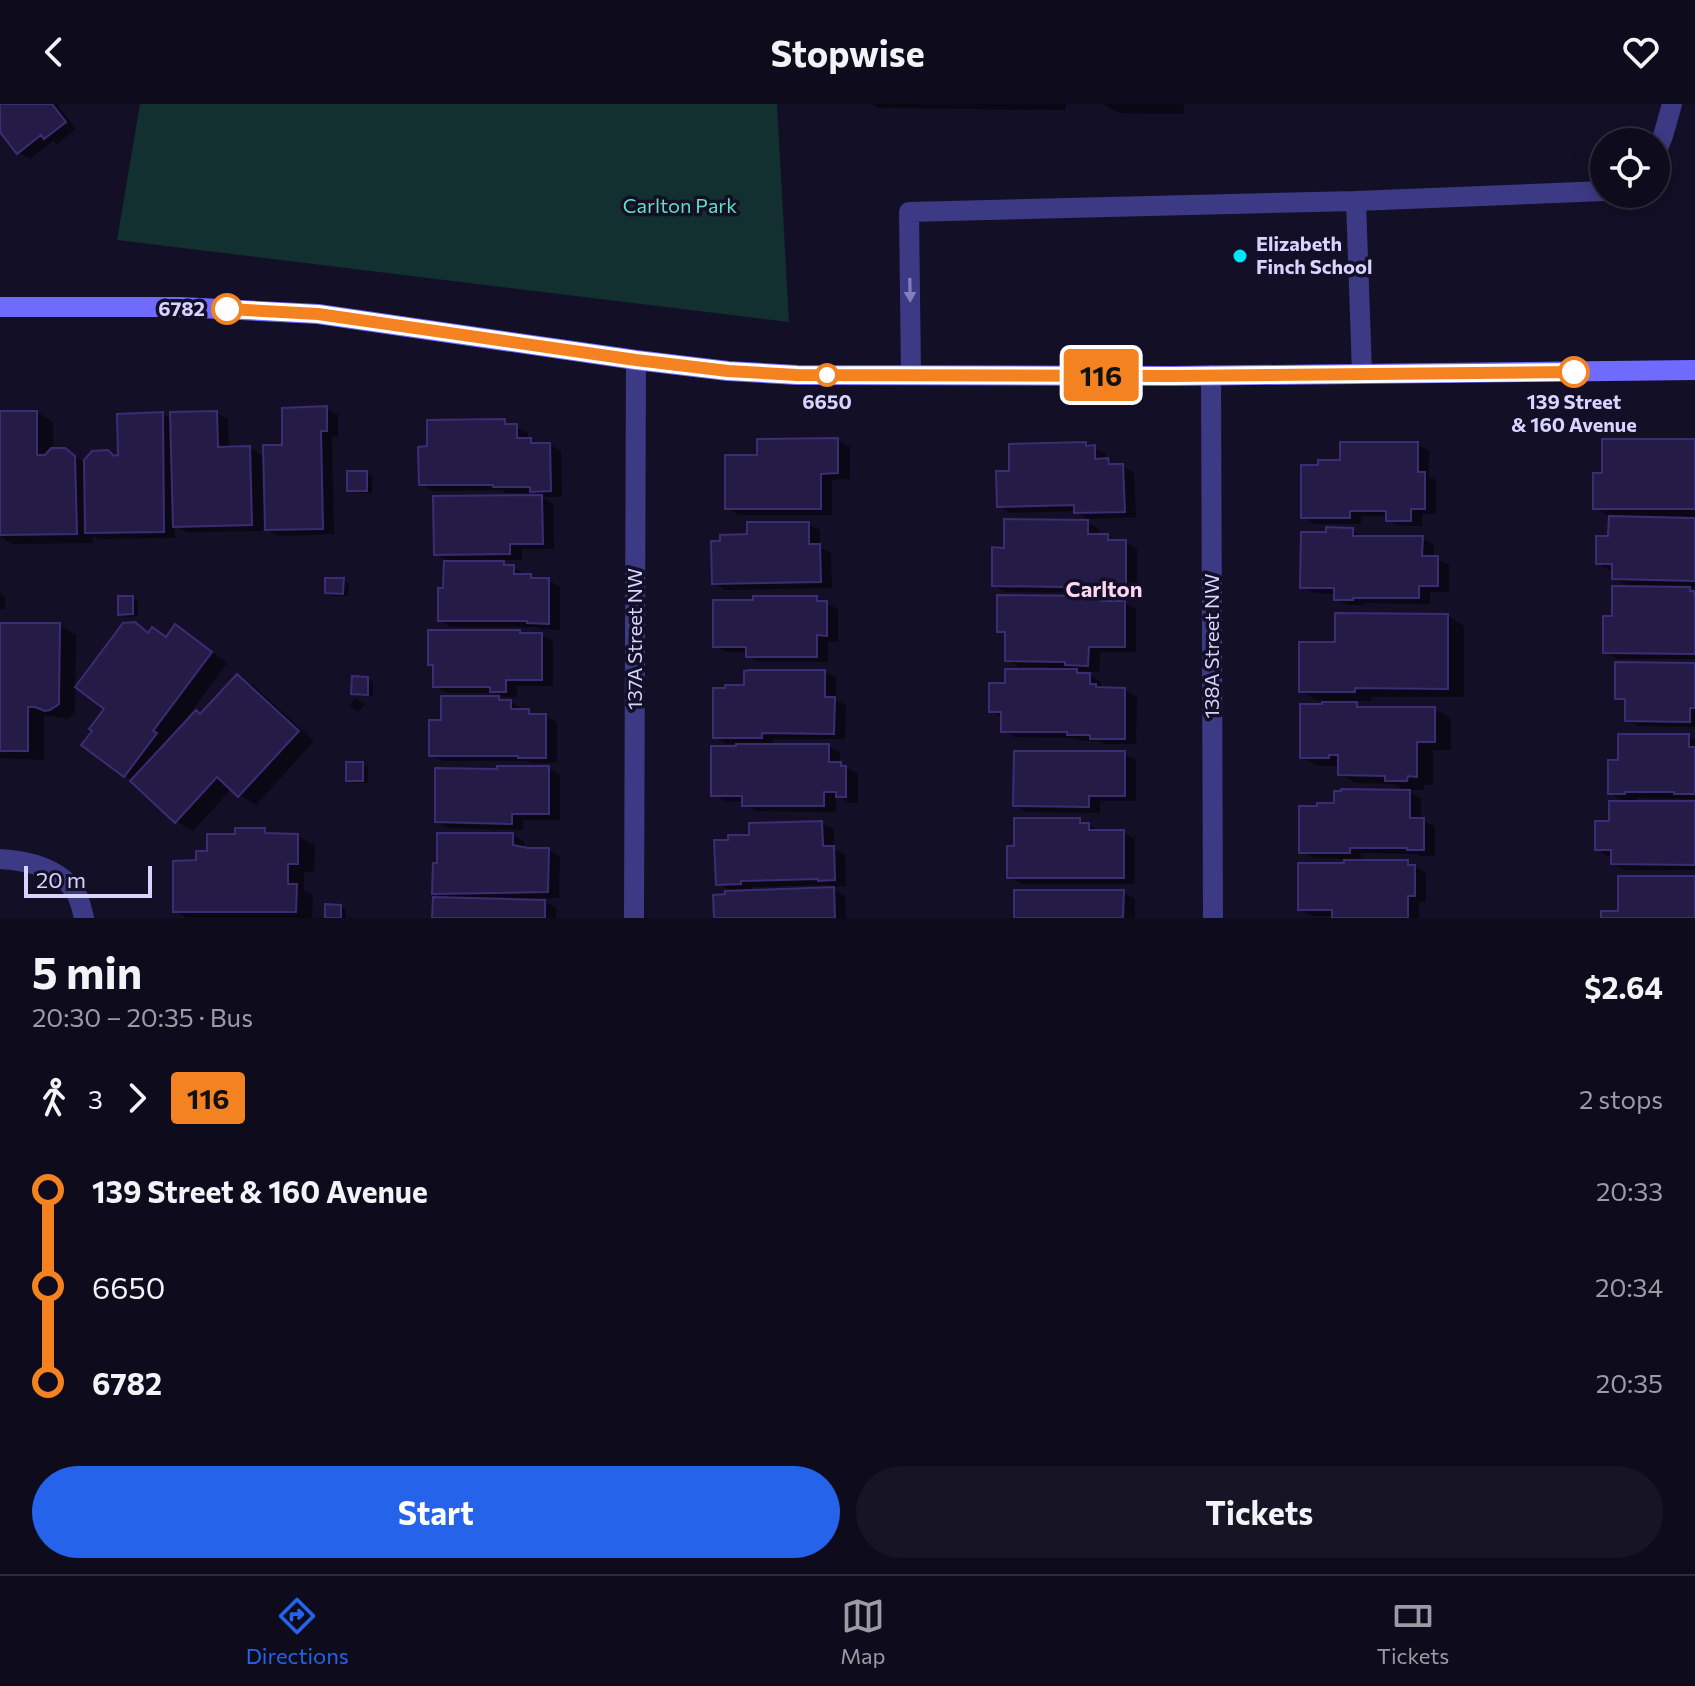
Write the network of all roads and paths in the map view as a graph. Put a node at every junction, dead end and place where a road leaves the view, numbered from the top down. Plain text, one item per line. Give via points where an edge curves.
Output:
1 (1672, 104) edge
2 (1665, 128) edge
3 (1590, 192) edge
4 (1356, 201) junction
5 (0, 307) edge
6 (636, 360) junction
7 (1695, 370) edge
8 (1362, 373) junction
9 (911, 375) junction
10 (1211, 375) junction
11 (0, 859) edge
12 (84, 918) edge
13 (634, 918) edge
14 (1213, 918) edge

1 - 2 street
3 - 4 street
4 - 8 street
4 -> 9 street via 909,212
5 - 6 street via 318,314
6 - 9 street via 797,375
6 - 13 street, 137A Street NW
7 - 8 street
8 - 10 street
9 - 10 street
10 - 14 street, 138A Street NW
11 - 12 street via 24,861 64,878 78,895

